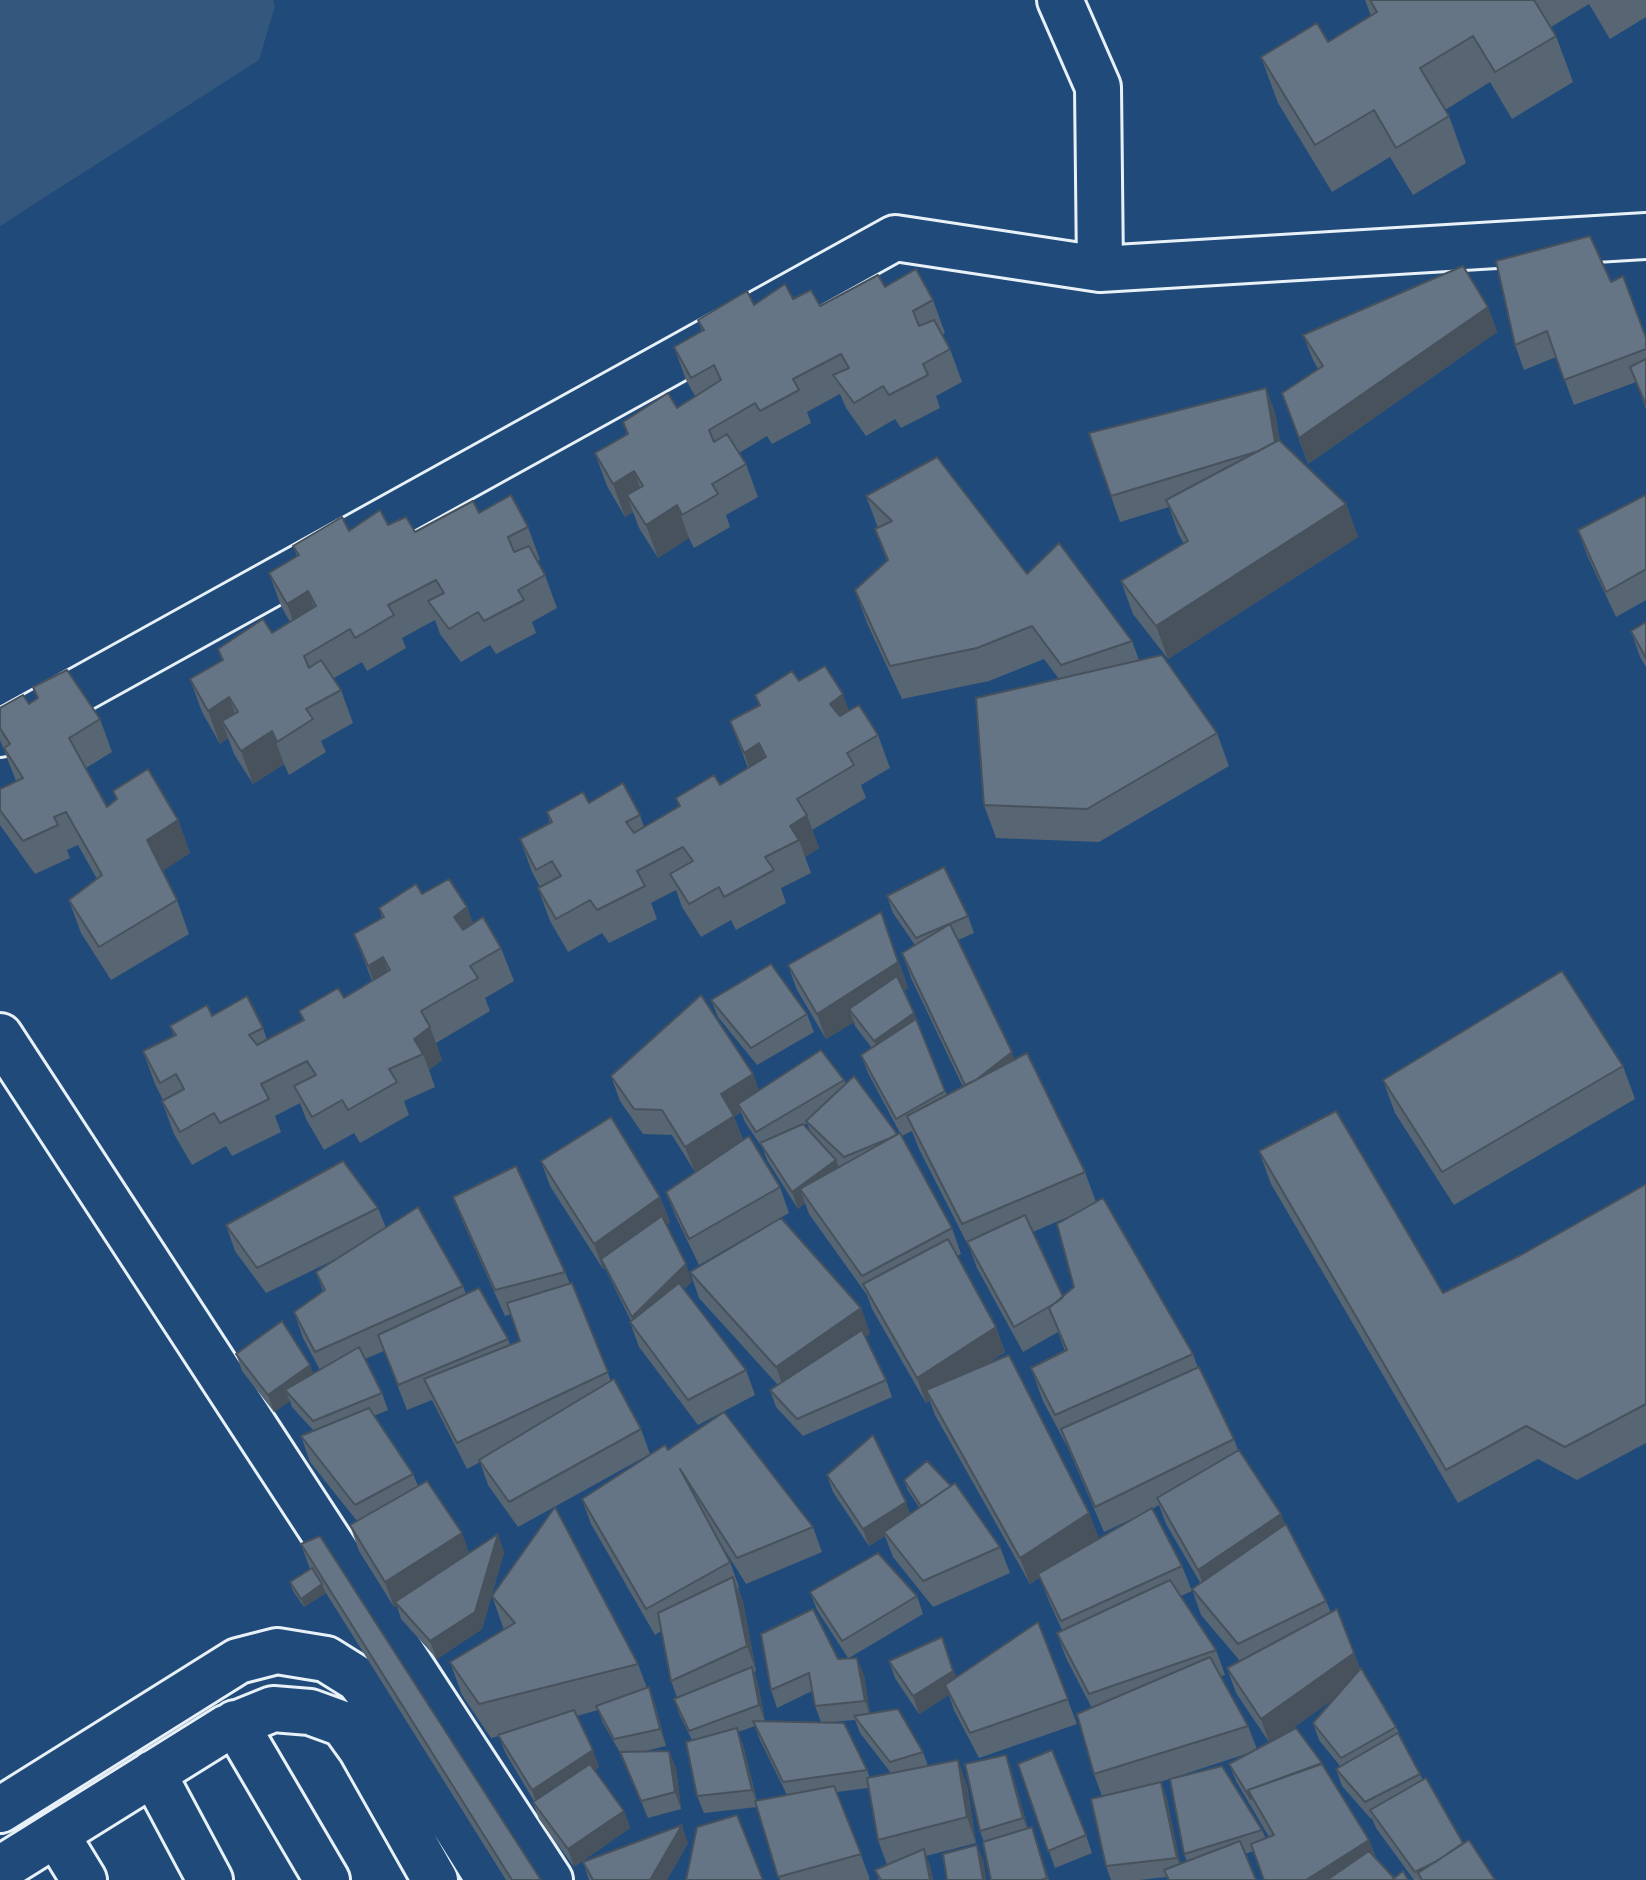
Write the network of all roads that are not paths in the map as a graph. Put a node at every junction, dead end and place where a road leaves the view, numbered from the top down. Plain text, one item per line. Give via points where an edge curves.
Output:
1 (1060, 0) edge
2 (1646, 236) edge
3 (1100, 269) junction
4 (0, 734) edge
5 (0, 1036) edge
6 (235, 1723) junction
7 (153, 1773) junction
8 (0, 1810) edge
9 (56, 1834) junction
10 (0, 1869) edge
11 (84, 1880) edge
12 (210, 1880) edge
13 (327, 1880) edge
14 (435, 1880) edge
15 (489, 1880) edge
16 (550, 1880) edge

1 - 3 street via 1098,87
2 - 3 street
3 - 4 street via 895,238
5 - 16 street
6 - 7 street
6 - 13 street
6 - 14 street via 273,1709 310,1712 343,1724
7 - 9 street
7 - 12 street
8 - 15 street via 238,1661 277,1651 326,1659 358,1679
9 - 10 street
9 - 11 street

